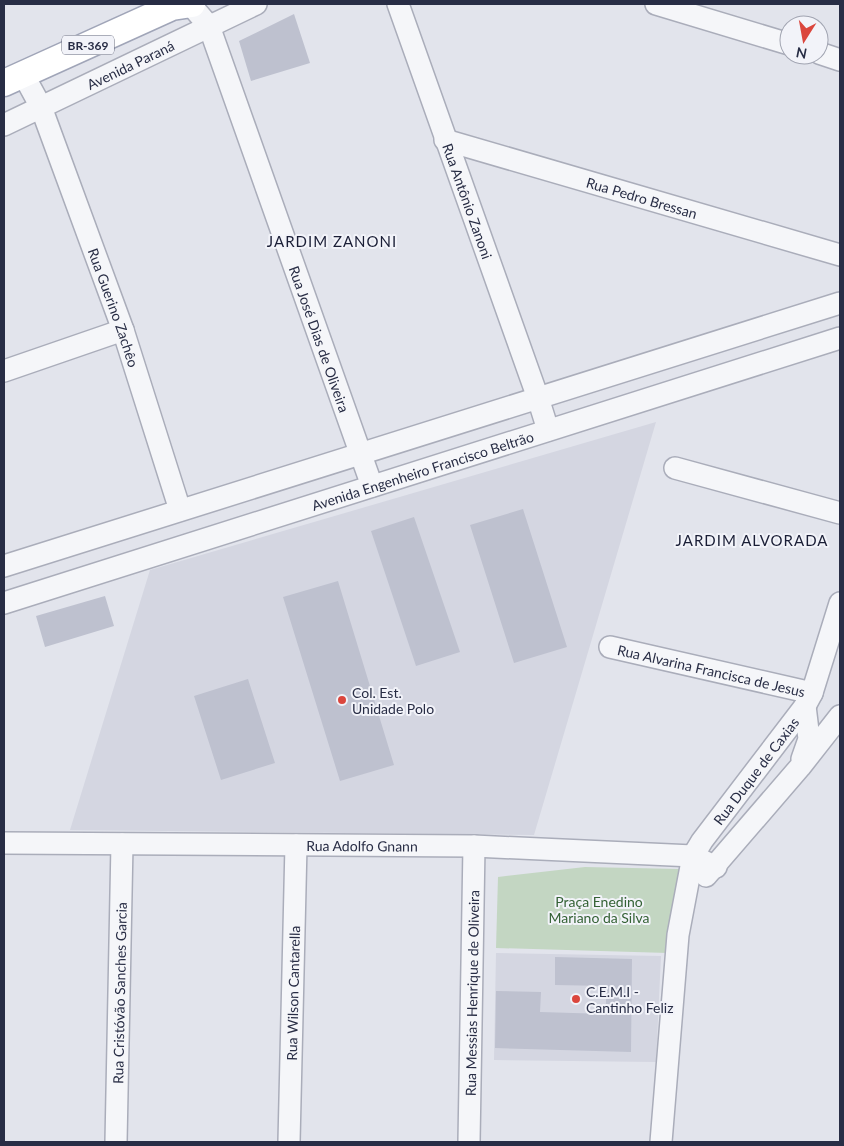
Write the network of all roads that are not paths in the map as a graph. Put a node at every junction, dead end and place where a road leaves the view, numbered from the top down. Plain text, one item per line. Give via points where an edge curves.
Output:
1 (256, 4) edge
2 (398, 4) edge
3 (656, 4) edge
4 (184, 5) edge
5 (208, 26) junction
6 (779, 41) edge
7 (13, 78) edge
8 (40, 108) junction
9 (4, 125) edge
10 (445, 140) junction
11 (840, 255) edge
12 (840, 303) edge
13 (123, 330) junction
14 (840, 338) edge
15 (4, 371) edge
16 (538, 398) junction
17 (548, 430) junction
18 (362, 453) junction
19 (675, 468) dead end
20 (372, 486) junction
21 (180, 510) junction
22 (840, 513) edge
23 (4, 566) edge
24 (4, 603) edge
25 (840, 604) edge
26 (610, 647) dead end
27 (809, 700) junction
28 (840, 716) edge
29 (800, 767) junction
30 (4, 843) edge
31 (122, 844) junction
32 (296, 845) junction
33 (474, 846) junction
34 (693, 856) junction
35 (716, 867) junction
36 (685, 895) junction
37 (116, 1142) edge
38 (289, 1142) edge
39 (469, 1142) edge
40 (661, 1142) edge

1 - 5 street, Avenida Paraná
2 - 10 street, Rua Antônio Zanoni
3 - 6 street
4 - 5 street, Rua José Dias de Oliveira
4 - 7 main road, BR-369
5 - 8 street, Avenida Paraná
5 - 18 street, Rua José Dias de Oliveira
7 - 8 street, Rua Guerino Zachêo
8 - 9 street, Avenida Paraná
8 - 13 street, Rua Guerino Zachêo
10 - 11 street, Rua Pedro Bressan
10 - 16 street, Rua Antônio Zanoni
12 - 16 street
13 - 15 street
13 - 21 street, Rua Guerino Zachêo
14 - 17 street, Avenida Engenheiro Francisco Beltrão
16 - 17 street, Rua Antônio Zanoni
16 - 18 street
17 - 20 street, Avenida Engenheiro Francisco Beltrão
18 - 20 street, Rua José Dias de Oliveira
18 - 21 street
19 - 22 street
20 - 24 street, Avenida Engenheiro Francisco Beltrão
21 - 23 street
25 - 27 street
26 - 27 street, Rua Alvarina Francisca de Jesus
27 - 29 street, Rua Duque de Caxias via 809,738
27 - 34 street, Rua Duque de Caxias
28 - 29 street, Rua Duque de Caxias
29 - 35 street, Rua Duque de Caxias
30 - 31 street, Rua Adolfo Gnann
31 - 32 street, Rua Adolfo Gnann
31 - 37 street, Rua Cristóvão Sanches Garcia
32 - 33 street, Rua Adolfo Gnann
32 - 38 street, Rua Wilson Cantarella
33 - 34 street, Rua Adolfo Gnann
33 - 39 street, Rua Messias Henrique de Oliveira
34 - 35 street, Rua Adolfo Gnann
34 - 36 street, Rua Duque de Caxias
35 - 36 street, Rua Duque de Caxias
36 - 40 street, Rua Duque de Caxias via 678,935

